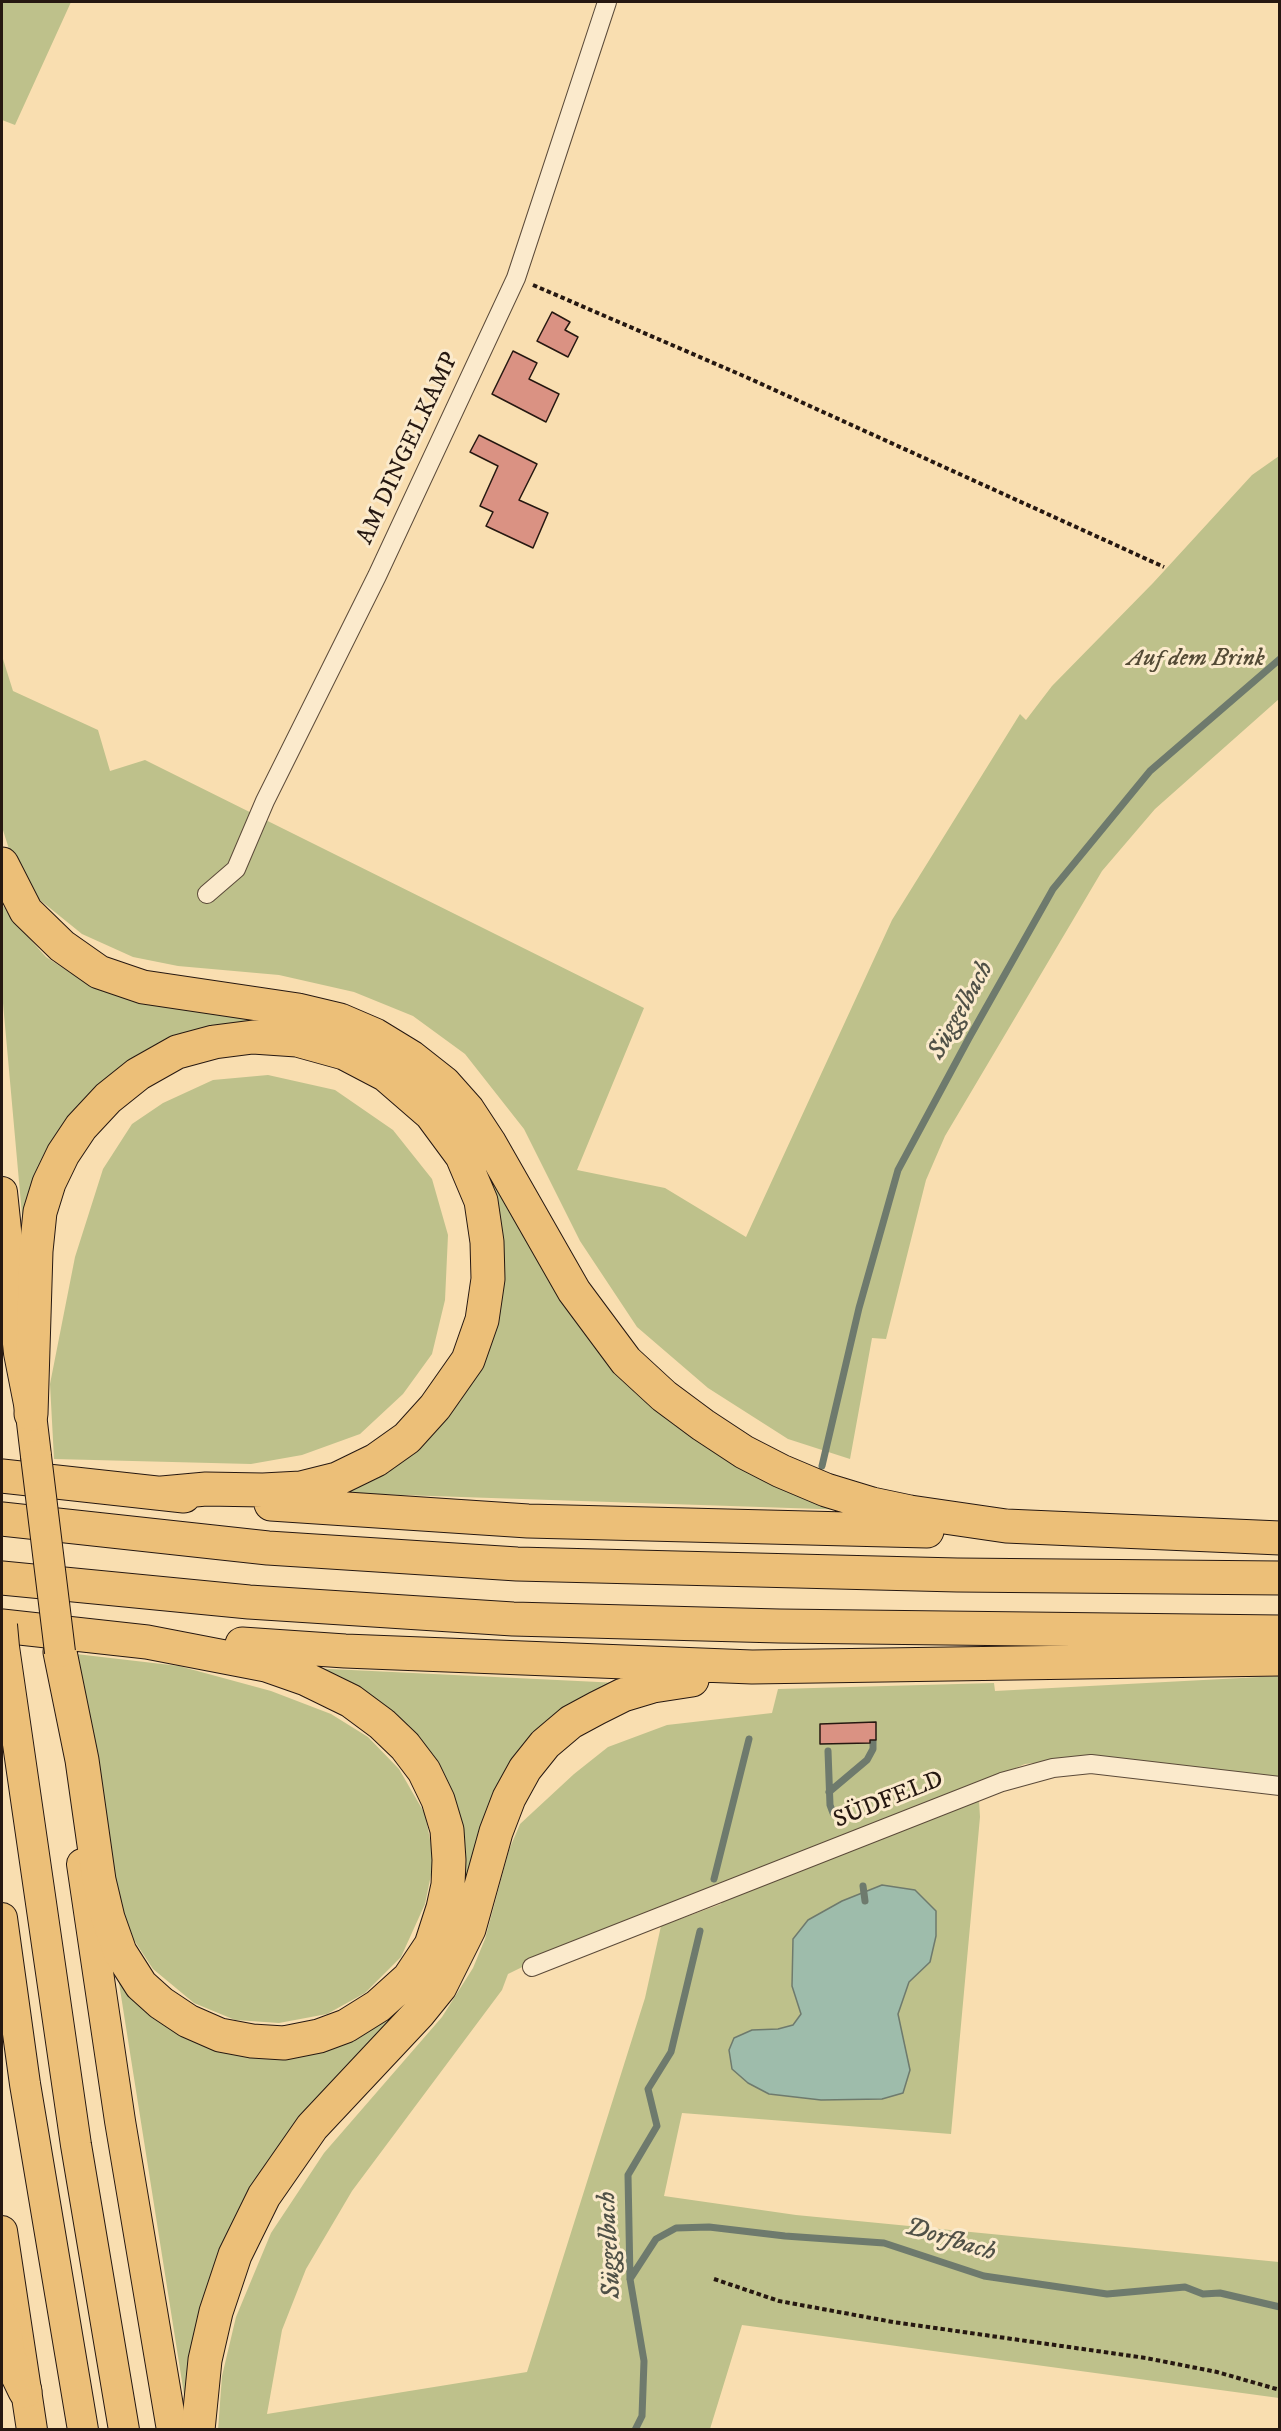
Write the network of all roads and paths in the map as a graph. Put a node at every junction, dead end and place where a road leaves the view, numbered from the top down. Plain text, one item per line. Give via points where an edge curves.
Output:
1 (607, 2) edge
2 (516, 278) junction
3 (1164, 567) dead end
4 (2, 864) edge
5 (207, 894) dead end
6 (2, 1192) edge
7 (32, 1414) junction
8 (2, 1476) edge
9 (162, 1493) junction
10 (2, 1519) edge
11 (1006, 1526) junction
12 (1280, 1538) edge
13 (2, 1578) edge
14 (1280, 1578) edge
15 (1280, 1632) edge
16 (2, 1633) edge
17 (147, 1642) junction
18 (60, 1652) junction
19 (1280, 1659) edge
20 (752, 1667) junction
21 (1280, 1786) edge
22 (2, 1918) edge
23 (532, 1967) dead end
24 (2, 2231) edge
25 (714, 2279) dead end
26 (2, 2317) edge
27 (1280, 2390) edge
28 (25, 2391) junction
29 (32, 2430) edge
30 (83, 2430) edge
31 (124, 2430) edge
32 (172, 2430) edge
33 (198, 2430) edge

1 - 2 street, AM DINGELKAMP
2 - 3 path via 746,377
2 - 5 street, AM DINGELKAMP via 377,576 264,801 236,868
4 - 11 highway via 26,911 62,946 99,972 143,987 340,1020 375,1035 444,1083 489,1142 573,1292 596,1323 626,1361 703,1425 744,1452 826,1490 910,1512
6 - 7 highway via 19,1353
7 - 9 highway via 40,1212 63,1155 81,1127 108,1098 138,1074 177,1052 214,1041 253,1037 307,1042 344,1053 386,1075 431,1114 462,1156 481,1201 488,1279 482,1320 468,1360 407,1438 376,1460 337,1479 301,1488
7 - 18 highway, bridge
8 - 9 highway
9 - 11 highway via 309,1508 528,1521 966,1532
10 - 14 highway via 268,1548 517,1564
11 - 12 highway
13 - 15 highway via 260,1603 502,1618 779,1626
16 - 17 highway
16 - 31 highway via 76,2145
17 - 18 highway via 266,1665 306,1679 351,1701 382,1724 424,1771 447,1830 448,1885 443,1908 431,1945 409,1978 378,2006 346,2026 284,2043 220,2035 188,2022 141,1985 120,1952 108,1918
17 - 20 highway
18 - 32 highway via 76,1822 120,2121
19 - 20 highway
20 - 33 highway via 623,1695 571,1722 525,1769 495,1832 468,1929 440,1987 312,2127 264,2196 235,2254 205,2360
21 - 23 street, SÜDFELD via 1091,1764 1053,1768 1002,1782
22 - 30 highway via 30,2119
24 - 28 highway
25 - 27 path via 779,2301 893,2322 1146,2358
26 - 28 highway via 9,2358
28 - 29 highway

